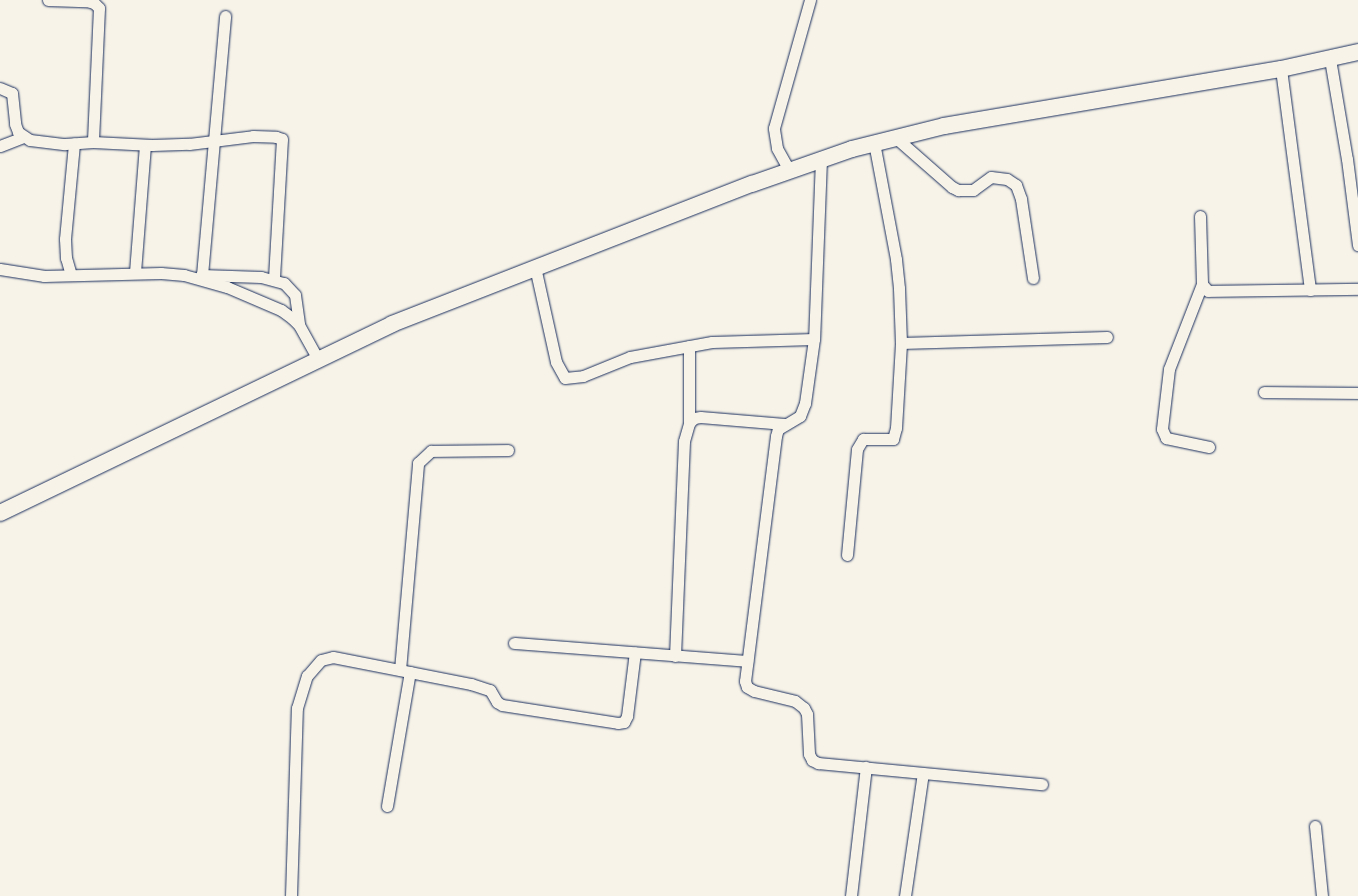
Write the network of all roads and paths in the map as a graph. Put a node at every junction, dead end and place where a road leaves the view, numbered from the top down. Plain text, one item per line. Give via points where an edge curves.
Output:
1 (48, 0) edge
2 (810, 0) edge
3 (225, 16) dead end
4 (1358, 52) edge
5 (1330, 59) junction
6 (1281, 69) junction
7 (0, 88) edge
8 (24, 137) junction
9 (895, 137) junction
10 (214, 140) junction
11 (93, 142) junction
12 (74, 143) junction
13 (874, 143) junction
14 (145, 145) junction
15 (0, 146) edge
16 (821, 160) junction
17 (790, 170) junction
18 (1200, 216) dead end
19 (1358, 244) edge
20 (535, 267) junction
21 (0, 269) edge
22 (135, 272) junction
23 (71, 275) junction
24 (184, 275) junction
25 (202, 275) junction
26 (1032, 278) dead end
27 (274, 279) junction
28 (1202, 284) junction
29 (1358, 289) edge
30 (1310, 290) junction
31 (299, 325) junction
32 (1107, 336) dead end
33 (814, 339) junction
34 (901, 343) junction
35 (689, 346) junction
36 (318, 359) junction
37 (1264, 392) dead end
38 (1358, 393) edge
39 (689, 423) junction
40 (785, 424) junction
41 (1209, 447) dead end
42 (508, 450) dead end
43 (0, 513) edge
44 (847, 555) dead end
45 (514, 642) dead end
46 (635, 652) junction
47 (675, 656) junction
48 (747, 661) junction
49 (405, 671) junction
50 (866, 768) junction
51 (922, 773) junction
52 (1042, 784) dead end
53 (388, 806) dead end
54 (1315, 826) dead end
55 (291, 896) edge
56 (851, 896) edge
57 (905, 896) edge
58 (1322, 896) edge

1 - 11 street via 86,1 99,8
2 - 17 street via 774,128 777,148
3 - 10 street
4 - 5 street
5 - 6 street
5 - 19 street
6 - 9 street
6 - 30 street
7 - 8 street via 12,94 15,124
8 - 12 street via 53,144
8 - 15 street
9 - 13 street
9 - 26 street via 958,190 973,190 990,177 1016,185 1022,199
10 - 14 street
10 - 25 street
10 - 27 street via 260,136 282,139
11 - 12 street
11 - 14 street
12 - 23 street via 64,239
13 - 16 street
13 - 34 street via 897,266
14 - 22 street
16 - 17 street
16 - 33 street
17 - 20 street
18 - 28 street
20 - 35 street via 556,362 564,378 583,376 630,357
20 - 36 street via 392,324
21 - 23 street via 44,276
22 - 23 street
22 - 24 street
24 - 25 street
24 - 31 street via 227,286 255,298 282,310
25 - 27 street
27 - 31 street via 284,283 296,296
28 - 30 street via 1213,291
28 - 41 street via 1169,369 1162,429 1166,438
29 - 30 street
31 - 36 street
32 - 34 street
33 - 35 street via 724,340
33 - 40 street via 803,410 800,416
34 - 44 street via 895,434 888,441 864,439 857,449
35 - 39 street
36 - 43 street
37 - 38 street
39 - 40 street via 700,417
39 - 47 street via 684,441
40 - 48 street via 778,429 773,449
42 - 49 street via 431,452 418,463
45 - 46 street
46 - 47 street
46 - 49 street via 627,716 624,722 618,723 502,704 483,687
47 - 48 street
48 - 50 street via 747,687 754,692 795,701 804,708 812,760
49 - 53 street
49 - 55 street via 333,657 321,660 306,676 295,721
50 - 51 street
50 - 56 street
51 - 52 street
51 - 57 street
54 - 58 street

